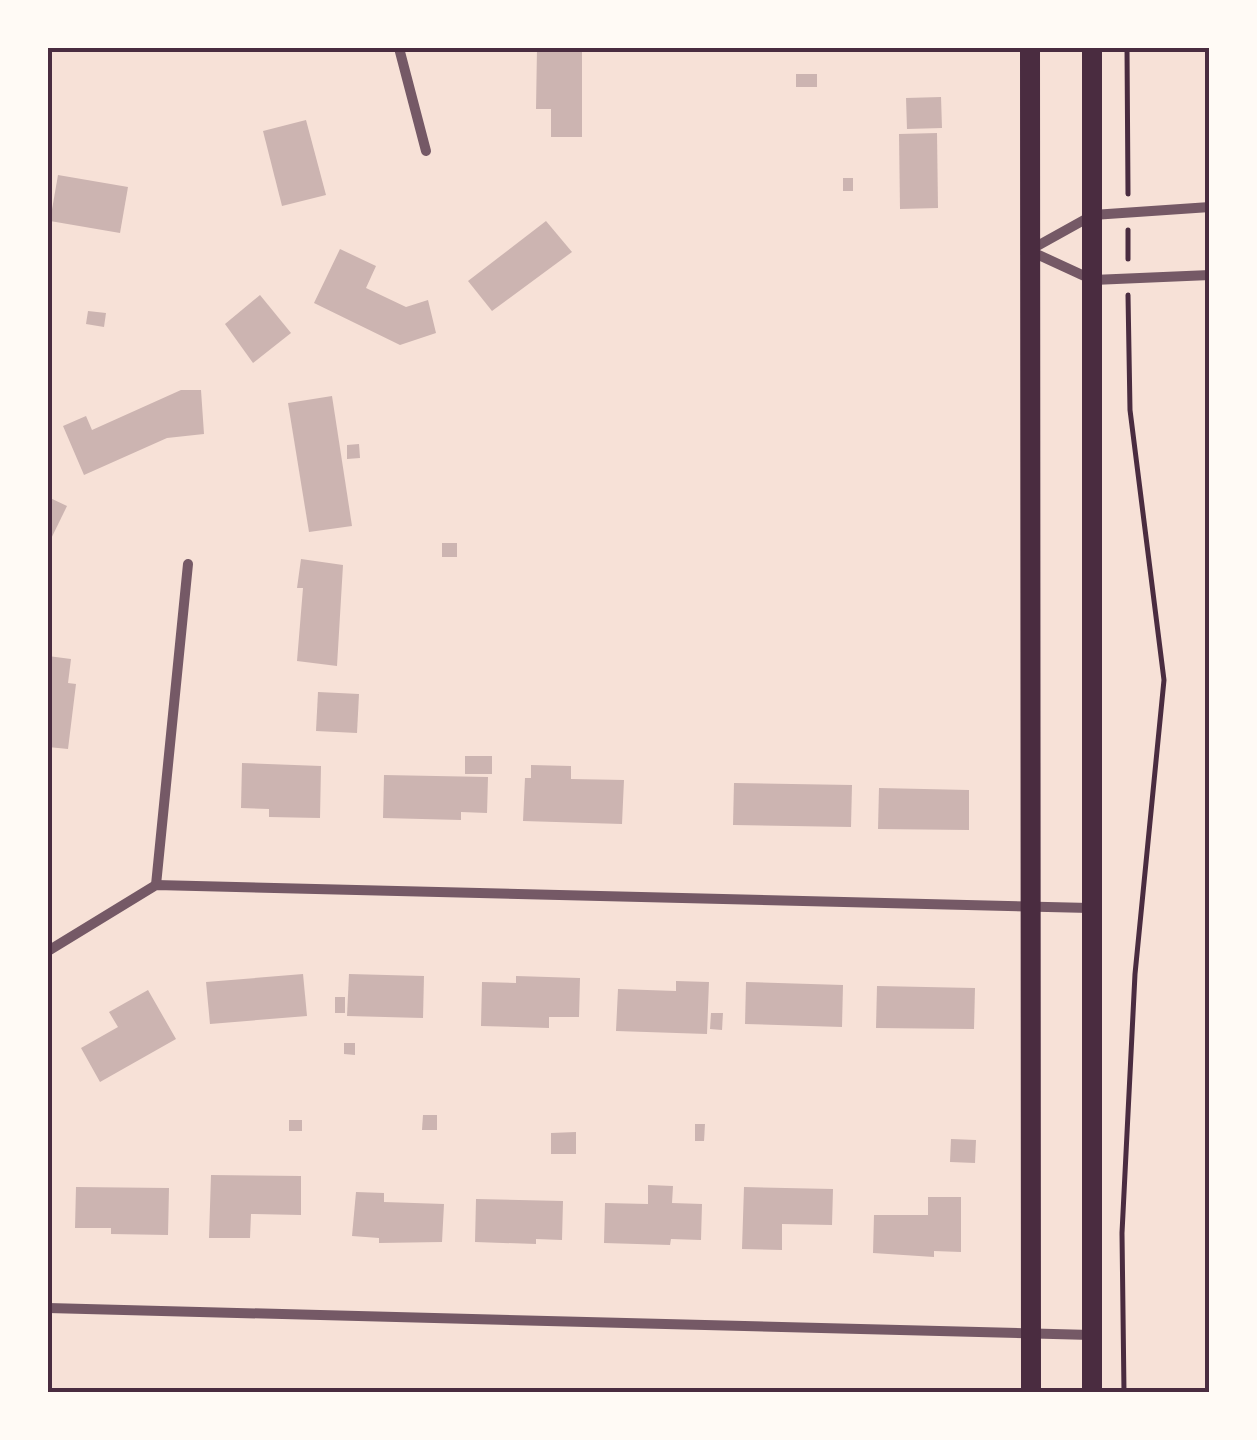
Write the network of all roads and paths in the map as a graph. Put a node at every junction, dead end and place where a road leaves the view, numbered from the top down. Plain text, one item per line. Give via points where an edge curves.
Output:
1 (399, 48) edge
2 (1030, 48) edge
3 (1092, 48) edge
4 (1127, 48) edge
5 (426, 152) dead end
6 (1210, 206) edge
7 (1128, 210) junction
8 (1094, 215) junction
9 (1029, 251) junction
10 (1210, 275) edge
11 (1093, 280) junction
12 (1128, 280) junction
13 (188, 564) dead end
14 (156, 884) junction
15 (1028, 905) junction
16 (1090, 908) junction
17 (48, 951) edge
18 (48, 1308) edge
19 (1030, 1334) junction
20 (1092, 1335) junction
21 (1031, 1392) edge
22 (1092, 1392) edge
23 (1124, 1392) edge

1 - 5 street
2 - 9 main road
3 - 8 main road
4 - 7 path
6 - 7 street
7 - 8 street
7 - 12 path
8 - 9 street
8 - 11 main road
9 - 11 street
9 - 15 main road
10 - 12 street
11 - 12 street
11 - 16 main road
12 - 23 path via 1130,410 1164,680 1134,974 1122,1233
13 - 14 street
14 - 15 street
14 - 17 street
15 - 16 street
15 - 19 main road
16 - 20 main road
18 - 19 street
19 - 20 street
19 - 21 main road
20 - 22 main road

